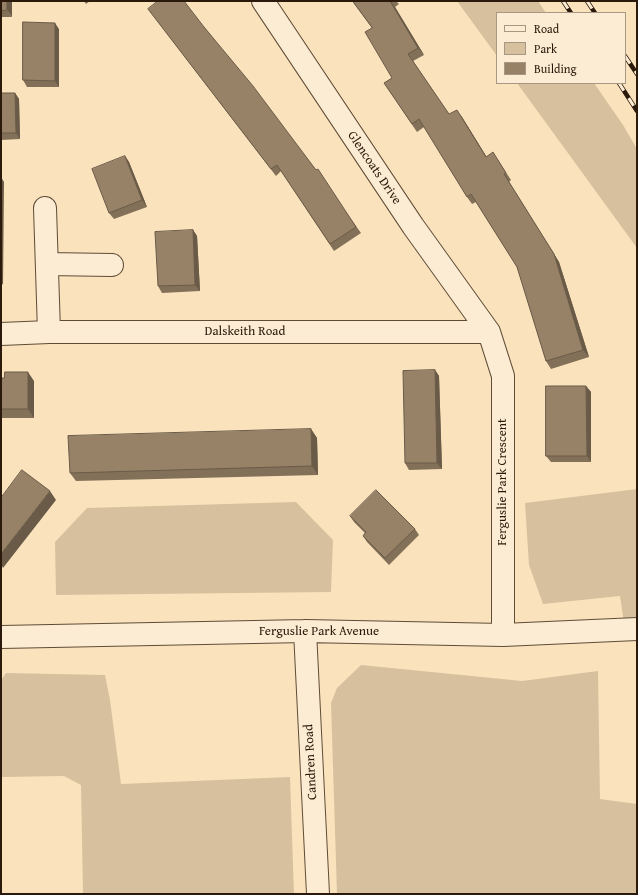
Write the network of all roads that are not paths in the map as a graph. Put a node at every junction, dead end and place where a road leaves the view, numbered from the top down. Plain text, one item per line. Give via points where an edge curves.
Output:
1 (263, 1) edge
2 (45, 208) dead end
3 (47, 264) junction
4 (112, 265) dead end
5 (49, 332) junction
6 (489, 332) junction
7 (1, 334) edge
8 (637, 629) edge
9 (305, 631) junction
10 (503, 635) junction
11 (1, 637) edge
12 (318, 894) edge

1 - 6 street, Glencoats Drive via 413,226
2 - 3 street
3 - 4 street
3 - 5 street
5 - 6 street, Dalskeith Road
5 - 7 street, Dalskeith Road
6 - 10 street, Ferguslie Park Crescent via 503,376
8 - 10 street, Ferguslie Park Avenue
9 - 10 street, Ferguslie Park Avenue
9 - 11 street, Ferguslie Park Avenue
9 - 12 street, Candren Road

